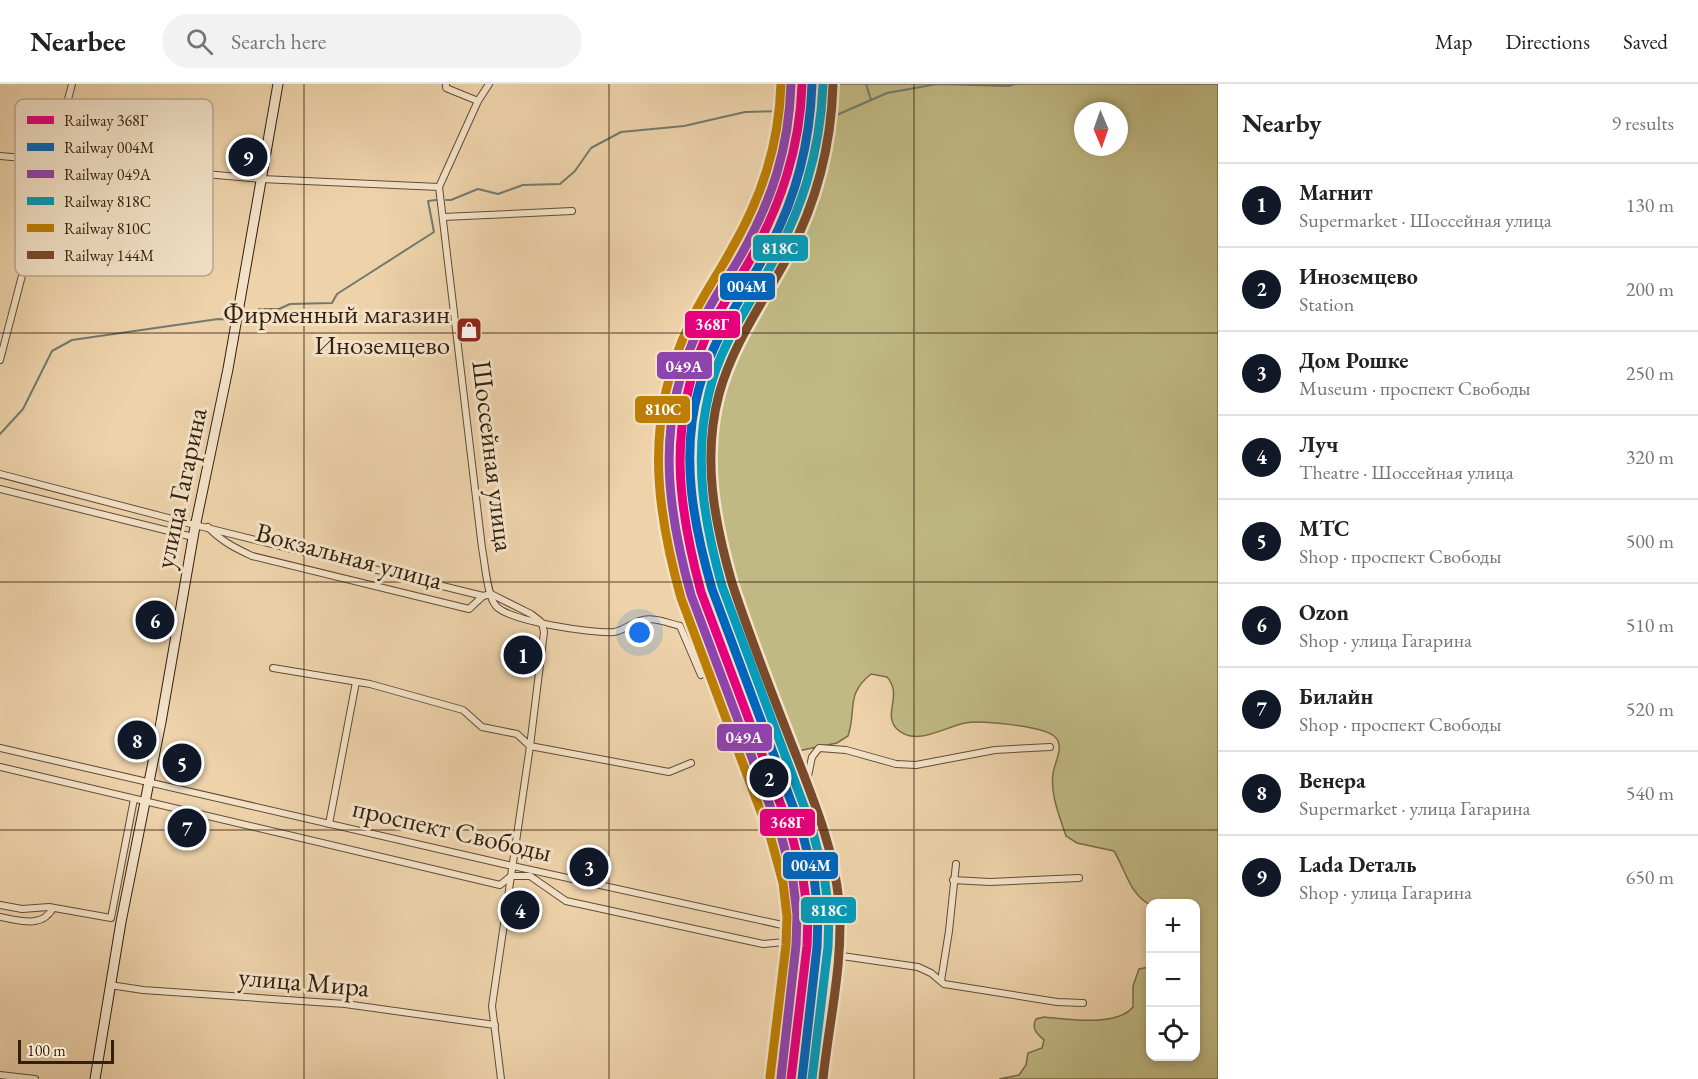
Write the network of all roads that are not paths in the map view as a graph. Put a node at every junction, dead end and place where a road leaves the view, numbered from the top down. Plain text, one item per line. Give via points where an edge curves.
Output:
1 (72, 84) edge
2 (278, 84) edge
3 (446, 84) edge
4 (489, 84) edge
5 (68, 99) edge
6 (478, 101) junction
7 (0, 156) edge
8 (15, 158) edge
9 (213, 174) edge
10 (261, 178) junction
11 (439, 187) junction
12 (572, 211) dead end
13 (443, 217) junction
14 (22, 276) edge
15 (0, 360) edge
16 (0, 474) edge
17 (0, 489) edge
18 (195, 525) junction
19 (208, 526) junction
20 (193, 537) junction
21 (487, 595) junction
22 (542, 623) junction
23 (273, 668) dead end
24 (701, 675) dead end
25 (356, 682) junction
26 (530, 746) junction
27 (1050, 747) dead end
28 (0, 748) edge
29 (691, 763) dead end
30 (0, 767) edge
31 (148, 782) junction
32 (134, 799) junction
33 (145, 801) junction
34 (329, 824) junction
35 (956, 864) dead end
36 (513, 865) junction
37 (511, 876) junction
38 (1079, 878) dead end
39 (953, 880) junction
40 (0, 905) edge
41 (52, 908) junction
42 (0, 917) edge
43 (835, 955) junction
44 (941, 981) junction
45 (110, 985) junction
46 (1083, 1003) dead end
47 (495, 1025) junction
48 (0, 1075) edge
49 (35, 1079) edge
50 (95, 1079) edge
51 (501, 1079) edge
52 (820, 1079) edge

1 - 5 street
2 - 10 main road, улица Гагарина
3 - 6 street via 446,88
4 - 6 street
6 - 11 street
7 - 8 street
9 - 10 street
10 - 11 street
10 - 18 main road, улица Гагарина via 239,310
11 - 13 street, Шоссейная улица
12 - 13 street
13 - 21 street, Шоссейная улица
14 - 15 street
16 - 18 street, Вокзальная улица
17 - 20 street
18 - 19 street, Вокзальная улица
18 - 20 main road, улица Гагарина
19 - 21 street, Вокзальная улица
19 - 21 street, Вокзальная улица via 226,544 252,556 469,609
20 - 31 main road, улица Гагарина
21 - 22 street, Вокзальная улица via 531,614
21 - 22 street, Вокзальная улица via 500,610
22 - 24 street, Вокзальная улица via 615,632 641,620 655,619 680,627
22 - 26 street
23 - 25 street
25 - 26 street via 463,710 482,728 517,734
25 - 34 street
26 - 29 street via 669,772
26 - 36 street
27 - 43 street via 995,750 916,765 819,748 812,757 808,777 809,804 824,912 835,940
28 - 31 street, проспект Свободы
30 - 32 street, проспект Свободы
31 - 33 main road, улица Гагарина
31 - 34 street, проспект Свободы
32 - 33 street, проспект Свободы
32 - 41 street via 111,918
33 - 37 street, проспект Свободы via 500,885
33 - 45 main road, улица Гагарина
34 - 36 street, проспект Свободы
35 - 39 street
36 - 37 street
36 - 37 street, проспект Свободы via 787,926 785,942 763,944 566,901 530,876
37 - 47 street via 492,1006
38 - 39 street
39 - 44 street
40 - 41 street
41 - 42 street via 50,914 32,923
43 - 44 street via 918,967
43 - 52 street
44 - 46 street via 977,990
45 - 47 street, улица Мира via 345,1004
45 - 50 main road, улица Гагарина
47 - 51 street
48 - 49 street

